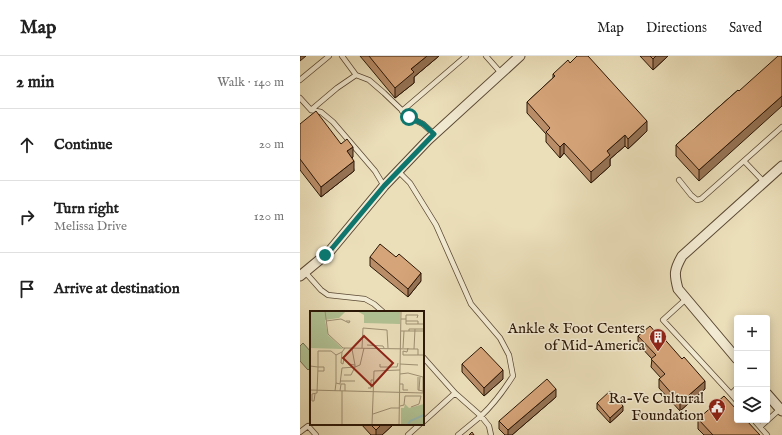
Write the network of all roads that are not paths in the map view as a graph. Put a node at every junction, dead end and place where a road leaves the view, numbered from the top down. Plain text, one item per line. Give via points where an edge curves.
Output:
1 (329, 56) edge
2 (342, 56) edge
3 (466, 56) edge
4 (486, 56) edge
5 (520, 56) edge
6 (501, 73) junction
7 (356, 76) junction
8 (300, 80) edge
9 (300, 98) edge
10 (311, 110) junction
11 (402, 111) junction
12 (782, 127) edge
13 (434, 134) junction
14 (744, 161) junction
15 (782, 166) edge
16 (398, 171) junction
17 (679, 180) dead end
18 (764, 182) junction
19 (384, 186) junction
20 (302, 274) edge
21 (686, 299) junction
22 (382, 311) edge
23 (734, 355) edge
24 (424, 358) edge
25 (734, 391) edge
26 (455, 393) junction
27 (731, 394) junction
28 (770, 397) edge
29 (734, 398) edge
30 (781, 410) edge
31 (481, 416) junction
32 (424, 421) edge
33 (756, 423) edge
34 (419, 425) edge
35 (760, 428) junction
36 (300, 432) edge
37 (316, 435) edge
38 (408, 435) edge
39 (458, 435) edge
40 (491, 435) edge
41 (767, 435) edge

1 - 8 lane
2 - 7 lane
3 - 11 lane
4 - 6 lane
5 - 6 street
6 - 13 street
7 - 10 lane
7 - 11 lane via 369,80
9 - 10 lane
10 - 19 lane via 321,112 332,122 375,171
11 - 13 lane
12 - 14 lane
13 - 16 street
14 - 17 lane via 701,199 697,200 691,196
14 - 18 lane
15 - 18 street
16 - 19 street
16 - 31 lane via 410,182 436,225 471,304 500,338 509,355 513,376
18 - 21 street via 682,256 676,266 675,277 678,289
19 - 20 street via 329,252
20 - 22 lane via 328,295 365,299
21 - 23 street
21 - 27 lane via 663,320
24 - 26 lane
25 - 27 lane
26 - 31 lane
26 - 32 lane
27 - 29 lane
28 - 30 street
30 - 35 lane
31 - 39 lane
31 - 40 lane via 489,426
33 - 35 lane
34 - 38 lane
35 - 41 lane
36 - 37 lane via 308,426

